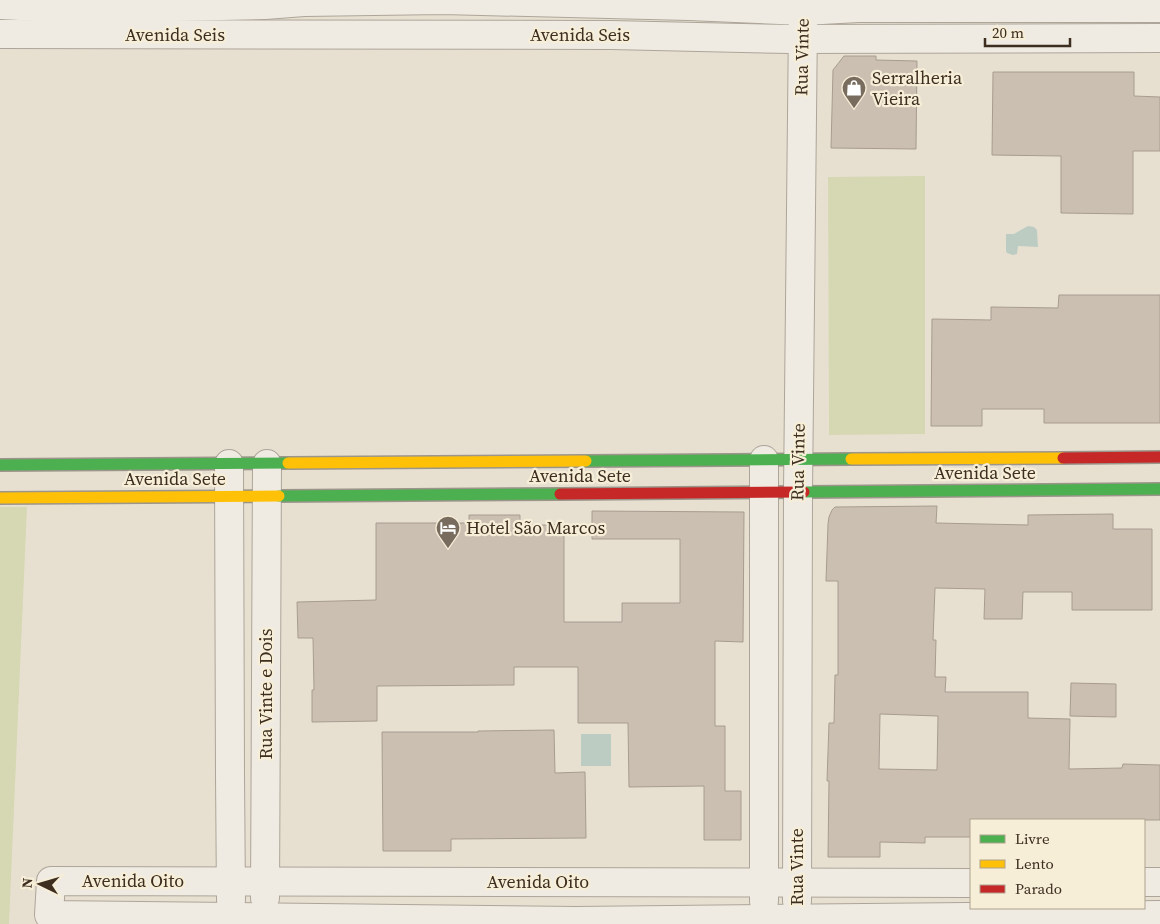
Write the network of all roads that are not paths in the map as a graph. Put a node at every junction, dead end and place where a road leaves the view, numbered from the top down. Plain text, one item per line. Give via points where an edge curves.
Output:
1 (0, 5) edge
2 (803, 5) edge
3 (1160, 8) edge
4 (0, 34) edge
5 (803, 38) junction
6 (1160, 38) edge
7 (1160, 457) edge
8 (764, 460) junction
9 (798, 460) junction
10 (229, 464) junction
11 (267, 464) junction
12 (0, 465) edge
13 (1160, 489) edge
14 (763, 492) junction
15 (798, 492) junction
16 (229, 496) junction
17 (267, 496) junction
18 (0, 498) edge
19 (231, 881) junction
20 (265, 881) junction
21 (764, 882) junction
22 (1145, 882) edge
23 (1160, 882) edge
24 (797, 883) junction
25 (970, 883) edge
26 (1160, 916) edge
27 (231, 921) edge
28 (265, 921) edge
29 (764, 922) edge
30 (797, 922) edge

1 - 2 street, Avenida Seis via 80,9 443,0 689,6
2 - 3 street, Avenida Seis via 858,8
2 - 5 street, Rua Vinte
4 - 5 street, Avenida Seis
5 - 6 street, Avenida Seis
5 - 9 street, Rua Vinte
7 - 9 street, Avenida Sete
8 - 9 street, Avenida Sete
8 - 11 street, Avenida Sete
8 - 14 street, Rua Vinte
9 - 15 street, Rua Vinte
10 - 11 street, Avenida Sete
10 - 12 street, Avenida Sete
10 - 16 street, Rua Vinte e Dois
11 - 17 street, Rua Vinte e Dois
13 - 15 street, Avenida Sete
14 - 15 street, Avenida Sete
14 - 17 street, Avenida Sete
14 - 21 street, Rua Vinte
15 - 24 street, Rua Vinte
16 - 17 street, Avenida Sete
16 - 18 street, Avenida Sete
16 - 19 street, Rua Vinte e Dois
17 - 20 street, Rua Vinte e Dois
19 - 20 street, Avenida Oito
19 - 27 street, Rua Vinte e Dois
19 - 27 street, Avenida Oito via 51,881 49,915
20 - 21 street, Avenida Oito
20 - 28 street, Rua Vinte e Dois
21 - 24 street, Avenida Oito
21 - 29 street, Rua Vinte
22 - 23 street
24 - 25 street, Avenida Oito
24 - 30 street, Rua Vinte
26 - 30 street, Avenida Oito
27 - 28 street, Avenida Oito
28 - 29 street, Avenida Oito
29 - 30 street, Avenida Oito

